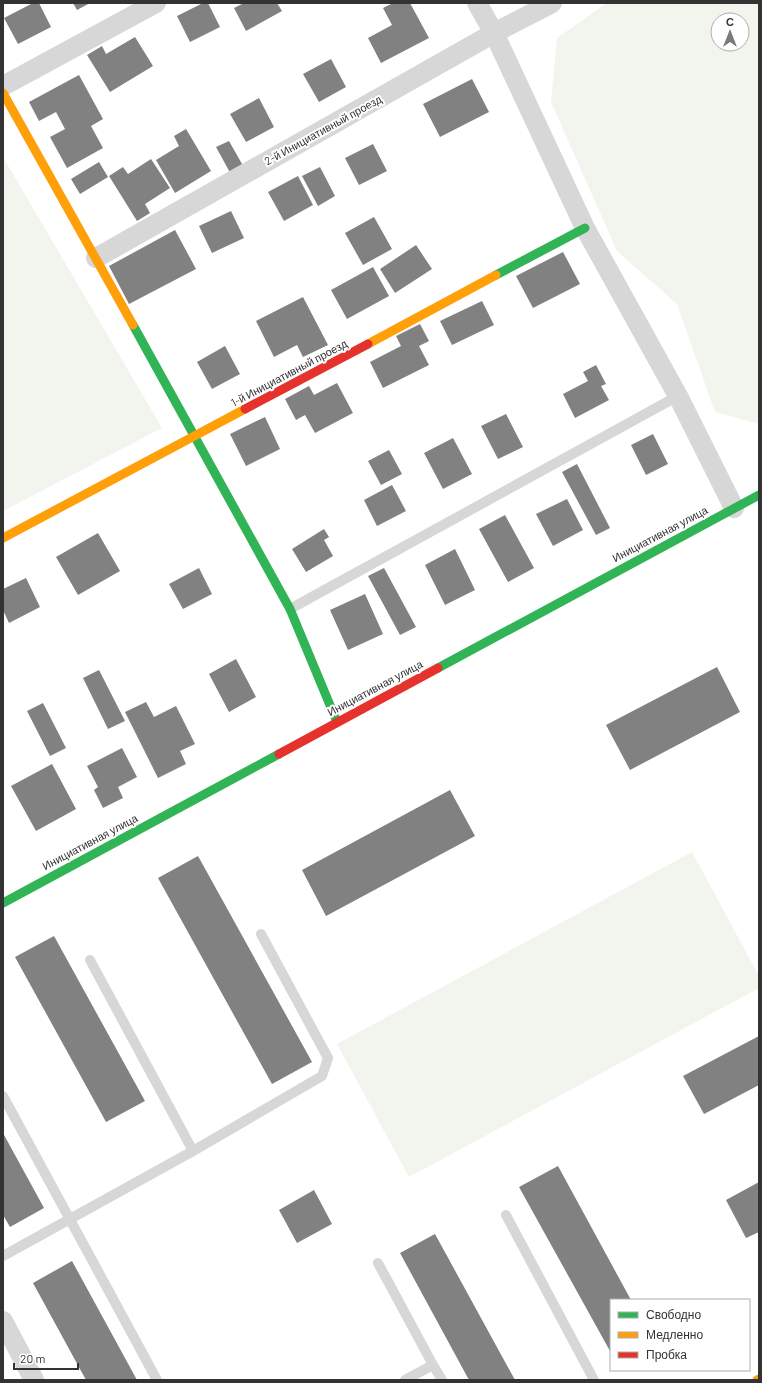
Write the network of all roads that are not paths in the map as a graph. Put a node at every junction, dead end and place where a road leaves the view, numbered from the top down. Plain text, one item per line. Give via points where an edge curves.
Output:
1 (156, 3) edge
2 (477, 3) edge
3 (552, 3) edge
4 (494, 33) junction
5 (3, 86) edge
6 (3, 93) edge
7 (585, 228) junction
8 (96, 258) junction
9 (678, 396) junction
10 (195, 437) junction
11 (759, 495) edge
12 (734, 508) junction
13 (3, 538) edge
14 (290, 609) junction
15 (337, 722) junction
16 (3, 903) edge
17 (261, 934) dead end
18 (90, 960) dead end
19 (3, 1096) edge
20 (193, 1150) junction
21 (506, 1215) dead end
22 (69, 1218) junction
23 (3, 1256) edge
24 (378, 1263) dead end
25 (3, 1321) edge
26 (433, 1365) junction
27 (34, 1380) edge
28 (156, 1380) edge
29 (405, 1380) edge
30 (442, 1380) edge
31 (594, 1380) edge

1 - 5 street
2 - 4 street
3 - 4 street, 2-й Инициативный проезд
4 - 7 street
4 - 8 street, 2-й Инициативный проезд
6 - 8 street
7 - 9 street
7 - 10 street, 1-й Инициативный проезд
8 - 10 street
9 - 12 street
9 - 14 lane
10 - 13 street, 1-й Инициативный проезд
10 - 14 street
11 - 12 street, Инициативная улица
12 - 15 street, Инициативная улица
14 - 15 street
15 - 16 street, Инициативная улица
17 - 20 lane via 328,1058 322,1076
18 - 20 lane
19 - 22 lane
20 - 22 lane
21 - 31 lane
22 - 23 lane
22 - 28 lane
24 - 26 lane
25 - 27 street
26 - 29 lane
26 - 30 lane

